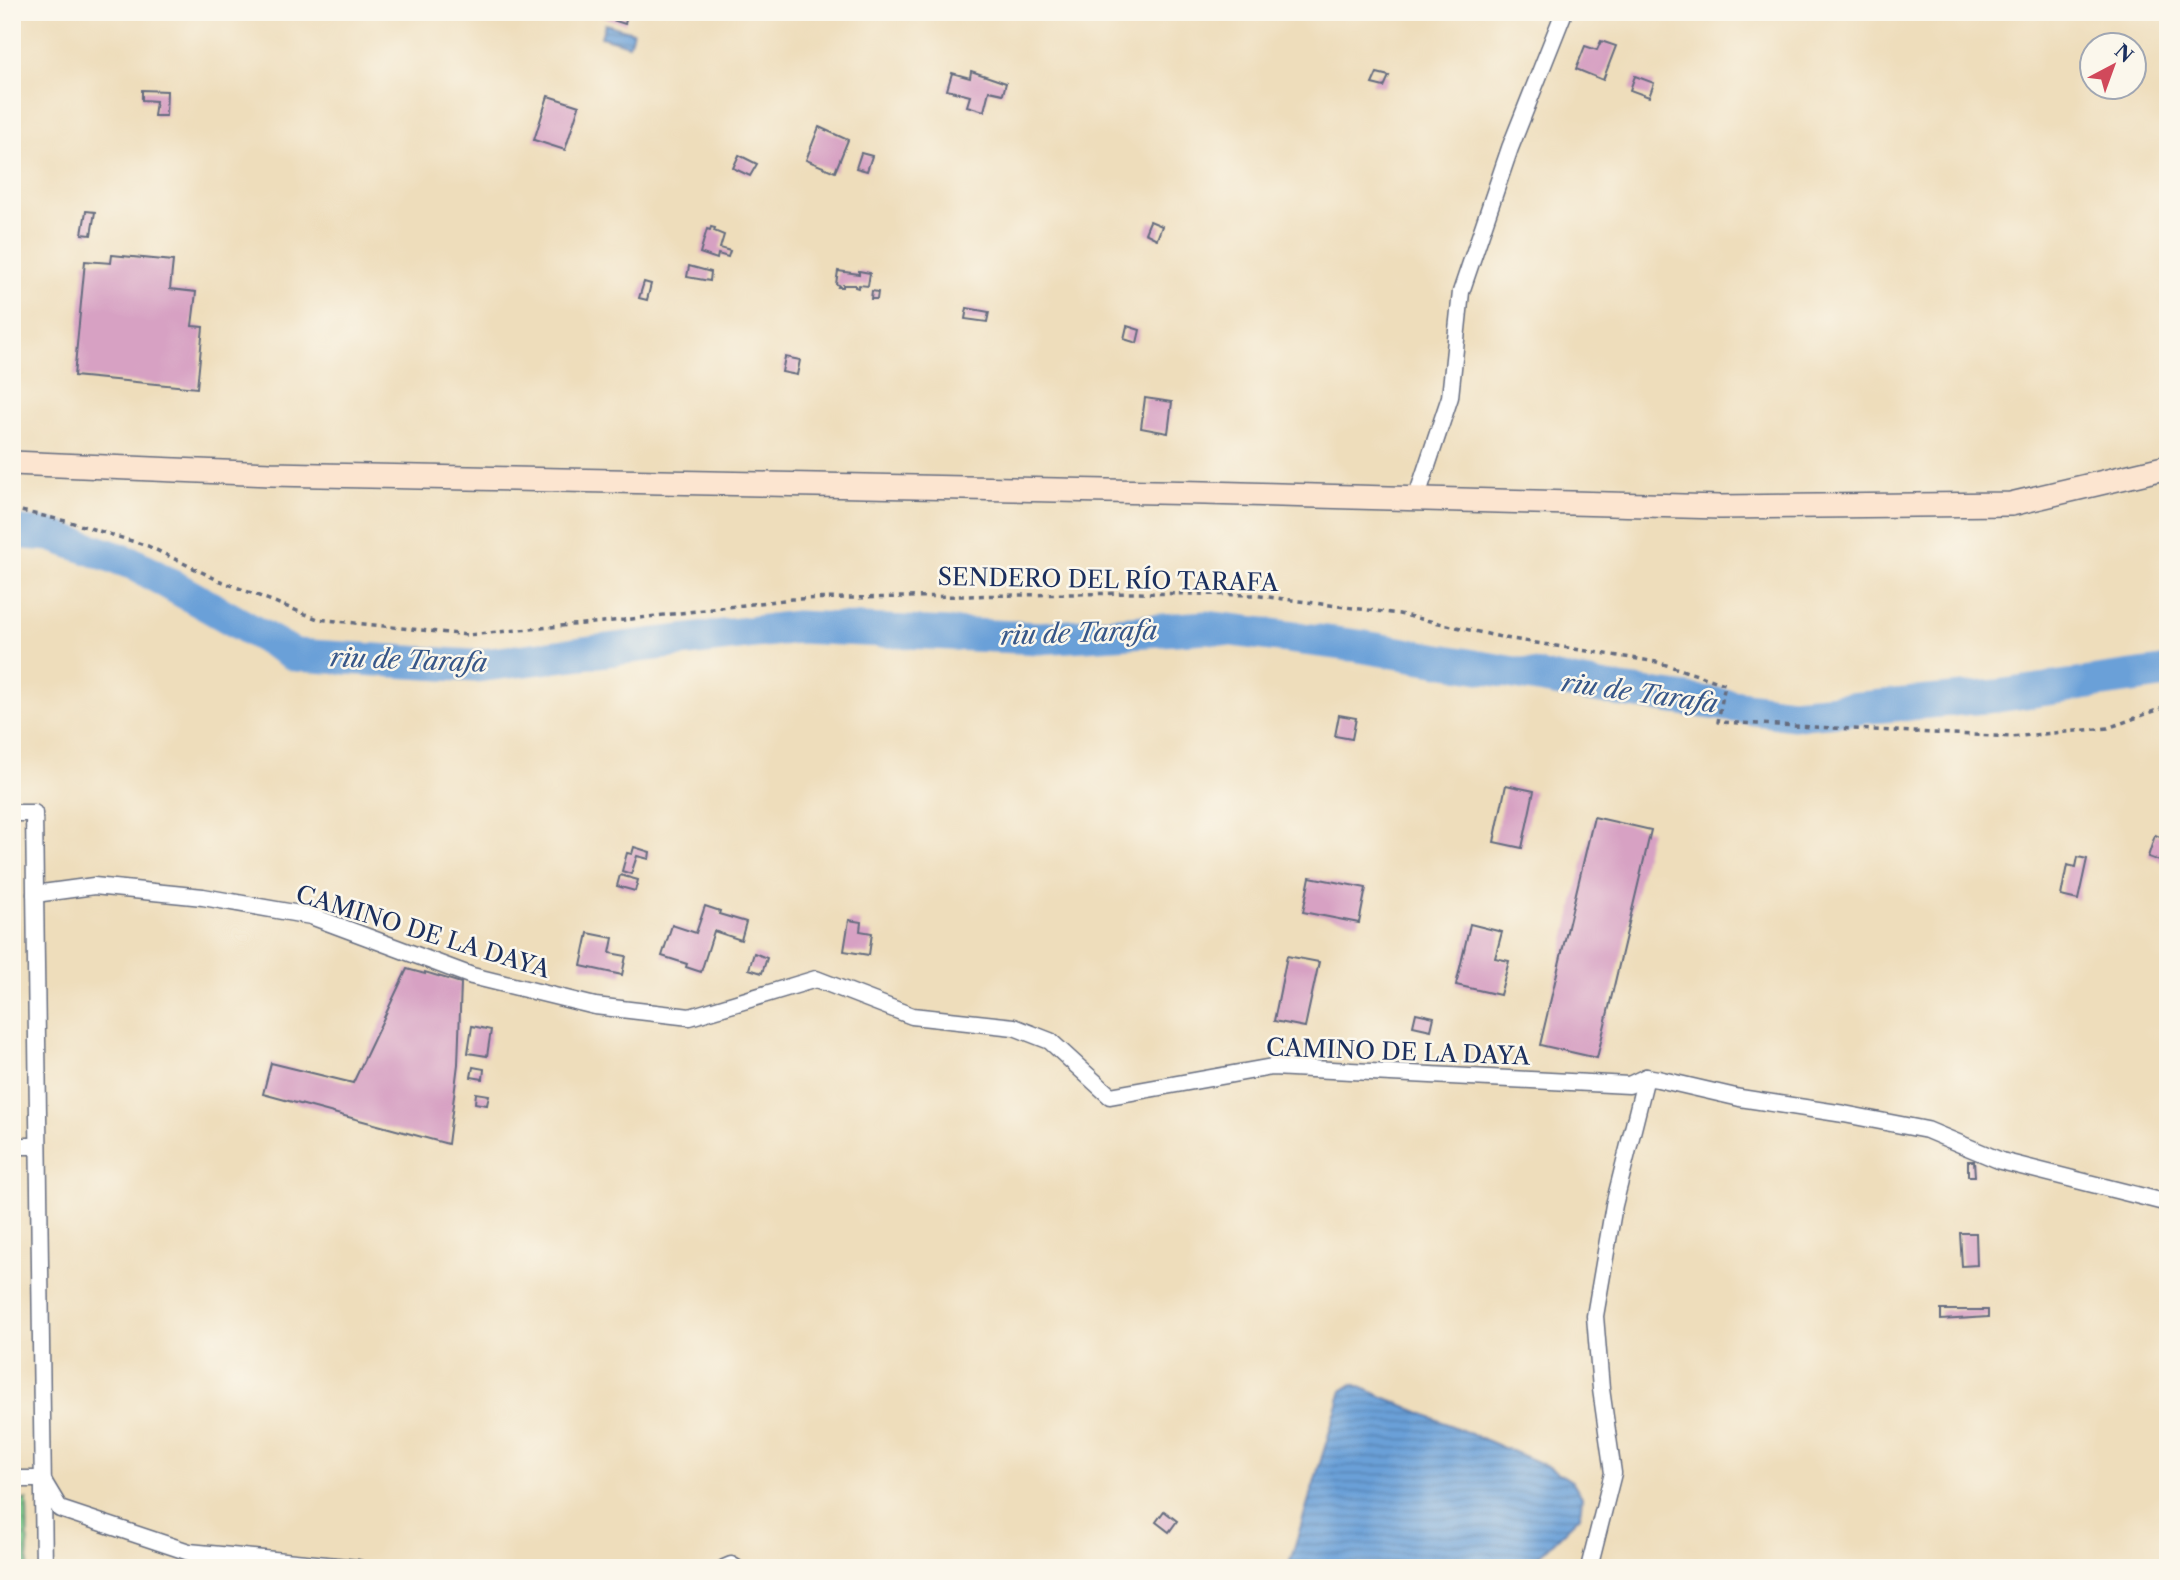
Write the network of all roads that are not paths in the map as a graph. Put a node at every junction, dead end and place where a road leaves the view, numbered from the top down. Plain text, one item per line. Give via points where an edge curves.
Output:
1 (1564, 12) edge
2 (12, 463) edge
3 (2168, 467) edge
4 (1416, 499) junction
5 (12, 813) edge
6 (35, 894) junction
7 (1646, 1077) junction
8 (12, 1146) edge
9 (38, 1146) junction
10 (2168, 1203) edge
11 (12, 1479) edge
12 (41, 1479) junction
13 (44, 1568) edge
14 (358, 1568) edge
15 (724, 1568) edge
16 (736, 1568) edge
17 (1589, 1568) edge

1 - 4 street via 1510,148 1461,292 1450,397
2 - 4 main road via 285,474
3 - 4 main road via 2011,504 1720,507
5 - 6 street via 34,813
6 - 7 street, CAMINO DE LA DAYA via 94,886 202,897 311,916 472,976 596,1006 690,1017 816,979 912,1016 1014,1027 1038,1036 1050,1041 1110,1096 1272,1067 1629,1085
6 - 9 street
7 - 10 street, CAMINO DE LA DAYA via 1927,1130 2001,1161
7 - 17 street via 1614,1205 1595,1316 1613,1473
8 - 9 street
9 - 12 street
11 - 12 street
12 - 13 street
12 - 14 street via 60,1509 189,1552
15 - 16 street

